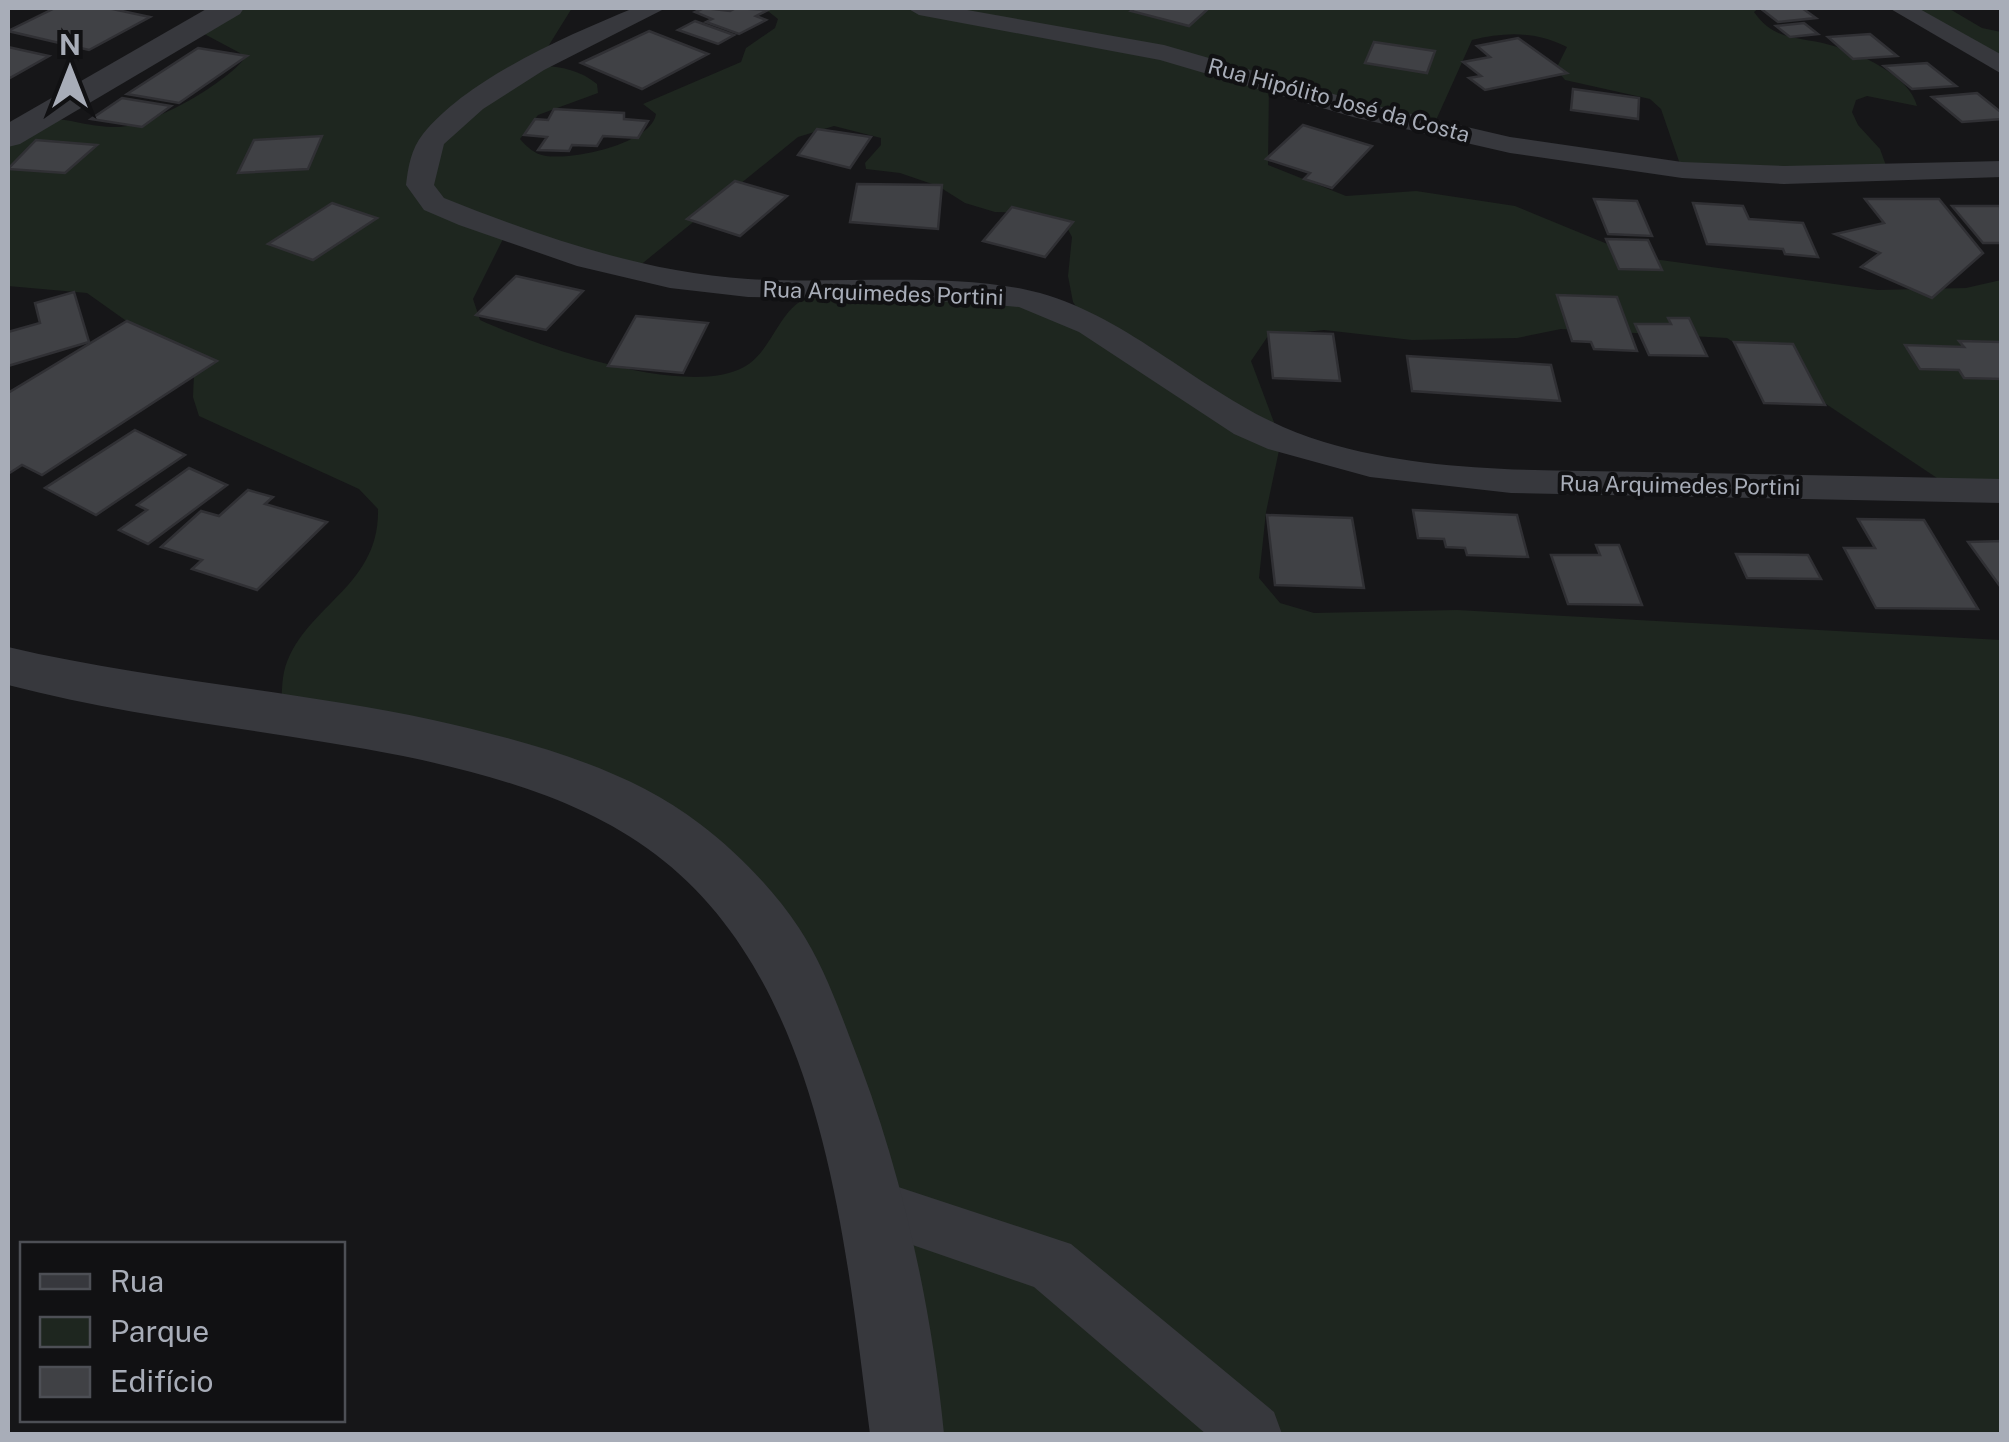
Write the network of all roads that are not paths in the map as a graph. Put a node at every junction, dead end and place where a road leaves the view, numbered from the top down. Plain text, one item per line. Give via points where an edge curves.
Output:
1 (229, 8) edge
2 (654, 8) edge
3 (919, 8) edge
4 (1902, 8) edge
5 (2002, 66) edge
6 (8, 137) edge
7 (2002, 169) edge
8 (2002, 491) edge
9 (8, 666) edge
10 (868, 1204) junction
11 (907, 1434) edge
12 (1252, 1434) edge

1 - 6 street
2 - 8 street, Rua Arquimedes Portini via 584,40 476,103 438,134 420,185 434,204 633,271 742,288 1023,299 1058,309 1213,410 1281,441 1376,465 1488,481
3 - 7 street, Rua Hipólito José da Costa via 1164,53 1362,112 1510,145 1682,170
4 - 5 street
9 - 10 street via 168,701 403,736 592,791 667,830 723,881 784,958 837,1089
10 - 11 street via 898,1350
10 - 12 street via 1051,1264

